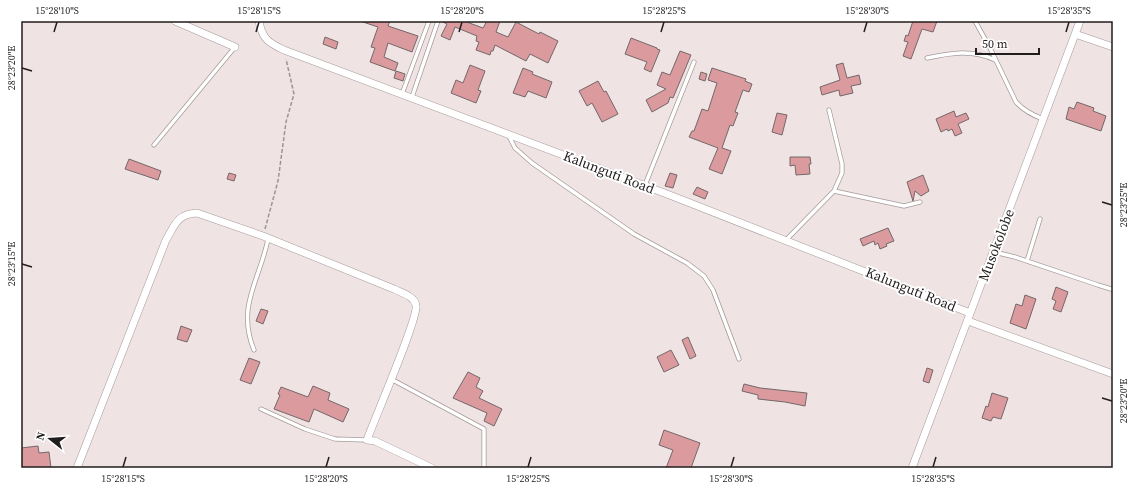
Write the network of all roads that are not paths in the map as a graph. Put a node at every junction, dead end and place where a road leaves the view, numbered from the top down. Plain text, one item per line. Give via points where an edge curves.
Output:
1 (175, 21) edge
2 (259, 21) edge
3 (429, 21) edge
4 (438, 21) edge
5 (975, 21) edge
6 (1080, 21) edge
7 (1075, 34) junction
8 (235, 47) joint
9 (1113, 47) edge
10 (927, 58) dead end
11 (996, 60) junction
12 (694, 62) dead end
13 (402, 94) junction
14 (412, 98) junction
15 (829, 110) dead end
16 (1043, 119) junction
17 (508, 134) junction
18 (154, 145) dead end
19 (645, 185) junction
20 (834, 191) junction
21 (920, 202) dead end
22 (1040, 219) dead end
23 (266, 237) junction
24 (786, 240) junction
25 (994, 252) junction
26 (1027, 261) junction
27 (1111, 289) dead end
28 (969, 317) junction
29 (254, 350) dead end
30 (739, 359) dead end
31 (1113, 374) edge
32 (391, 379) junction
33 (261, 409) dead end
34 (367, 440) junction
35 (77, 468) edge
36 (432, 468) edge
37 (484, 468) edge
38 (912, 468) edge

1 - 8 street
2 - 13 street, Kalunguti Road via 260,29 269,43
3 - 13 lane
4 - 14 lane
5 - 11 lane
6 - 7 street, Musokolobe
7 - 9 street
7 - 16 street, Musokolobe
8 - 18 lane
10 - 11 lane via 954,52 986,55
11 - 16 lane via 1016,102 1028,113
12 - 19 lane
13 - 14 street, Kalunguti Road
14 - 17 street, Kalunguti Road
15 - 20 lane via 842,164 842,173
16 - 25 street, Musokolobe
17 - 19 street, Kalunguti Road
17 - 30 lane via 515,148 532,163 634,234 687,263 704,276 714,290
19 - 24 street, Kalunguti Road
20 - 21 lane via 904,206
20 - 24 lane
22 - 26 lane
23 - 29 lane via 265,255 250,298 246,322 248,337
23 - 32 street via 394,289 416,303 417,309
23 - 35 street via 197,213 187,214 178,220 166,240
24 - 28 street, Kalunguti Road
25 - 26 lane
25 - 28 street, Musokolobe
26 - 27 lane
28 - 31 street, Kalunguti Road
28 - 38 street, Musokolobe
32 - 34 street
32 - 37 lane via 484,429
33 - 34 lane via 305,429 335,439
34 - 36 street via 375,441

